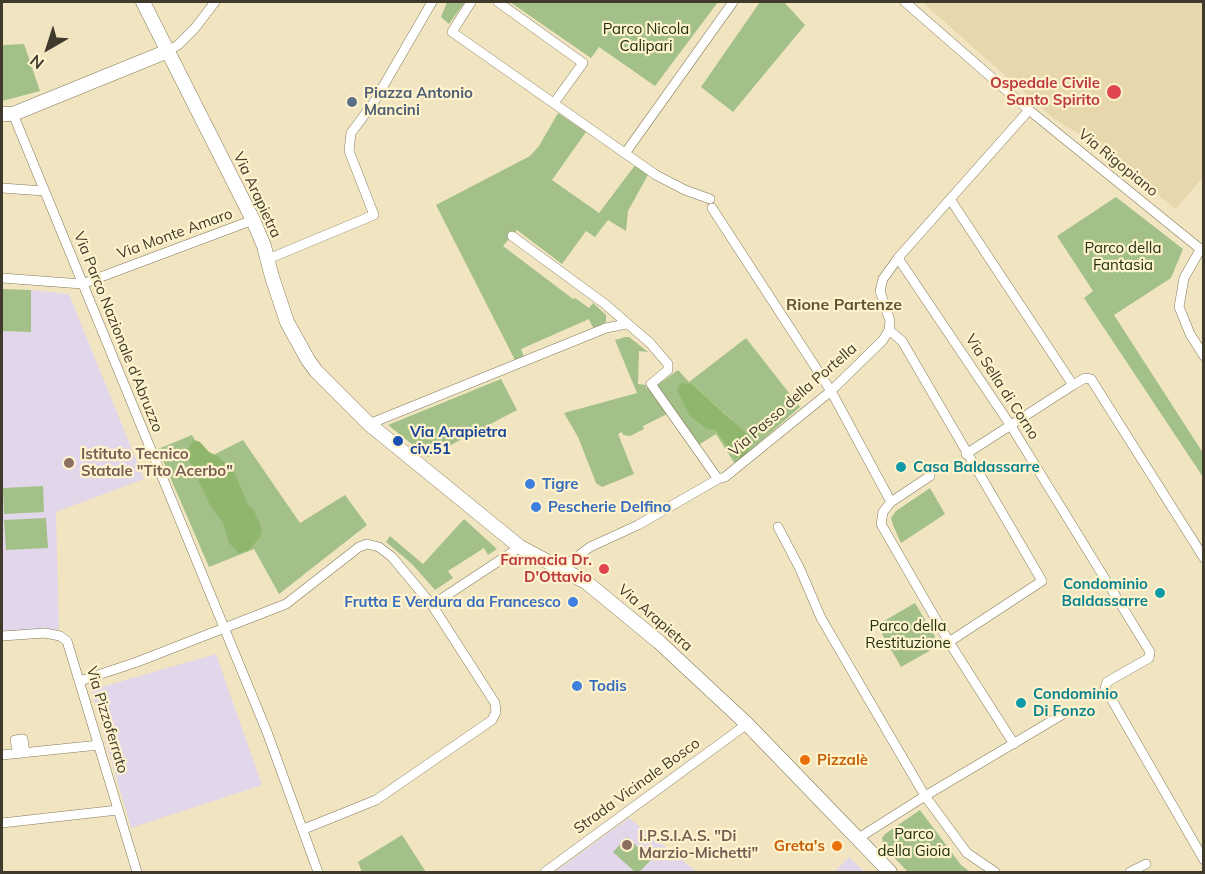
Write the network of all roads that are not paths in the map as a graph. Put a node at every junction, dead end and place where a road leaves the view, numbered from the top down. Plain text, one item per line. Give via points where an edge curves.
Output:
1 (143, 2) edge
2 (216, 2) edge
3 (432, 2) edge
4 (471, 2) edge
5 (498, 2) edge
6 (733, 2) edge
7 (905, 2) edge
8 (168, 51) junction
9 (554, 104) junction
10 (1029, 110) junction
11 (7, 114) edge
12 (626, 152) junction
13 (2, 188) edge
14 (44, 191) junction
15 (950, 199) junction
16 (253, 220) junction
17 (512, 236) dead end
18 (1202, 251) edge
19 (898, 258) junction
20 (267, 259) junction
21 (2, 278) edge
22 (82, 284) junction
23 (609, 309) junction
24 (626, 324) junction
25 (610, 327) junction
26 (889, 330) junction
27 (1203, 356) edge
28 (1073, 386) junction
29 (831, 391) junction
30 (369, 424) junction
31 (1011, 426) junction
32 (966, 454) junction
33 (930, 476) dead end
34 (717, 479) junction
35 (891, 502) junction
36 (778, 527) dead end
37 (520, 547) junction
38 (1203, 558) edge
39 (565, 570) junction
40 (432, 605) junction
41 (223, 628) junction
42 (2, 636) edge
43 (949, 642) junction
44 (80, 681) junction
45 (1065, 713) dead end
46 (747, 724) junction
47 (1014, 744) junction
48 (99, 745) junction
49 (2, 755) edge
50 (925, 796) junction
51 (118, 810) junction
52 (2, 823) edge
53 (304, 829) junction
54 (857, 839) junction
55 (1203, 860) edge
56 (1146, 864) dead end
57 (137, 873) edge
58 (318, 873) edge
59 (545, 873) edge
60 (890, 873) edge
61 (995, 873) edge
62 (1130, 873) edge

1 - 8 street, Via Arapietra
2 - 8 street via 195,28
3 - 20 street via 374,102 351,133 349,151 374,215
4 - 9 street via 452,32
5 - 9 street via 583,63
6 - 12 street
7 - 10 street, Via Rigopiano
8 - 11 street
8 - 16 street, Via Arapietra
9 - 12 street
10 - 15 street
10 - 18 street, Via Rigopiano
11 - 14 street, Via Parco Nazionale d'Abruzzo
12 - 29 street via 656,175 711,204
13 - 14 street
14 - 22 street, Via Parco Nazionale d'Abruzzo
15 - 19 street
15 - 28 street
16 - 20 street, Via Arapietra
16 - 22 street, Via Monte Amaro
17 - 23 street
18 - 27 street via 1184,278 1179,307
19 - 26 street via 883,279 880,291
19 - 31 street, Via Sella di Corno
20 - 30 street, Via Arapietra via 287,322 308,360
21 - 22 street, Via Monte Amaro
22 - 41 street, Via Parco Nazionale d'Abruzzo
23 - 24 street
23 - 25 street
24 - 25 street
24 - 34 street via 668,364 668,370 651,384
25 - 30 street
26 - 29 street, Via Passo della Portella via 884,340
26 - 32 street via 902,341
28 - 31 street
28 - 38 street via 1085,378 1091,379
29 - 34 street, Via Passo della Portella via 751,458
29 - 35 street
30 - 37 street, Via Arapietra
31 - 32 street
31 - 55 street, Via Sella di Corno via 1150,652 1149,658 1107,682 1106,687
32 - 43 street via 1041,581
33 - 35 street
34 - 39 street, Via Passo della Portella via 638,525 590,547
35 - 43 street via 883,512 881,524
36 - 50 street via 821,618
37 - 39 street, Via Arapietra
37 - 40 street
39 - 46 street, Via Arapietra via 586,582 659,642
40 - 41 street via 392,557 367,544 286,604
40 - 53 street via 495,703 492,720 376,800
41 - 44 street
41 - 53 street, Via Parco Nazionale d'Abruzzo
42 - 44 street, Via Pizzoferrato via 60,636 71,650
43 - 47 street
44 - 48 street, Via Pizzoferrato
45 - 47 street
46 - 54 street, Via Arapietra
46 - 59 street, Strada Vicinale Bosco
47 - 50 street
48 - 49 street
48 - 51 street, Via Pizzoferrato
50 - 54 street
50 - 61 street via 967,853
51 - 52 street
51 - 57 street, Via Pizzoferrato
53 - 58 street, Via Parco Nazionale d'Abruzzo
54 - 60 street, Via Arapietra
56 - 62 street

